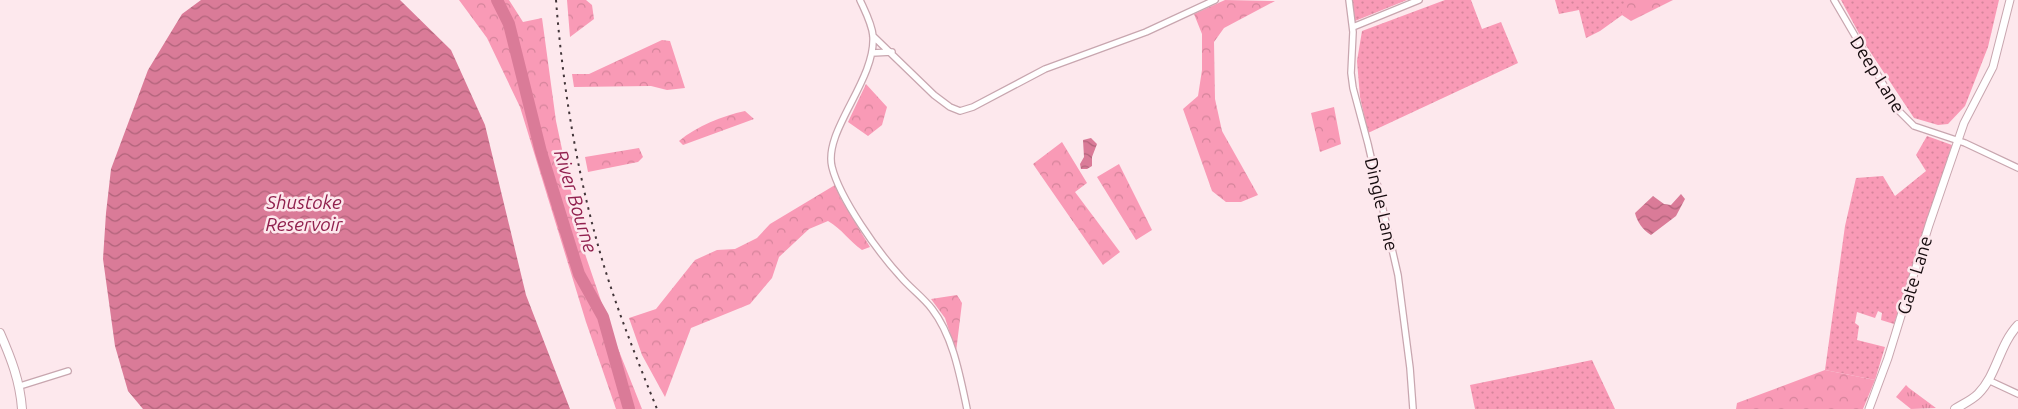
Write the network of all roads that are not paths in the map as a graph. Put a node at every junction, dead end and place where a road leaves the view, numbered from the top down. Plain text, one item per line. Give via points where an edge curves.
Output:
1 (860, 0) edge
2 (1215, 0) edge
3 (1349, 0) edge
4 (1418, 0) edge
5 (1834, 0) edge
6 (2010, 0) edge
7 (1352, 27) junction
8 (873, 36) junction
9 (892, 52) junction
10 (872, 53) junction
11 (1958, 141) junction
12 (2018, 168) edge
13 (2018, 325) edge
14 (0, 333) edge
15 (68, 371) dead end
16 (1988, 380) junction
17 (20, 386) junction
18 (2018, 394) edge
19 (22, 409) edge
20 (967, 409) edge
21 (1413, 409) edge
22 (1869, 409) edge
23 (1955, 409) edge

1 - 8 street
2 - 9 street via 1146,32 1026,77 960,111 934,95
3 - 7 street, Dingle Lane
4 - 7 street
5 - 11 street, Deep Lane via 1908,122
6 - 11 street, Gate Lane via 1993,67
7 - 21 street, Dingle Lane via 1353,88 1398,275
8 - 9 street
8 - 10 street
9 - 10 street
10 - 20 street via 831,147 831,166 846,200 881,253 932,308 942,324
11 - 12 street, Deep Lane
11 - 22 street, Gate Lane
13 - 16 main road via 2009,335
14 - 17 main road
15 - 17 street
16 - 18 street
16 - 23 main road via 1973,398
17 - 19 main road

